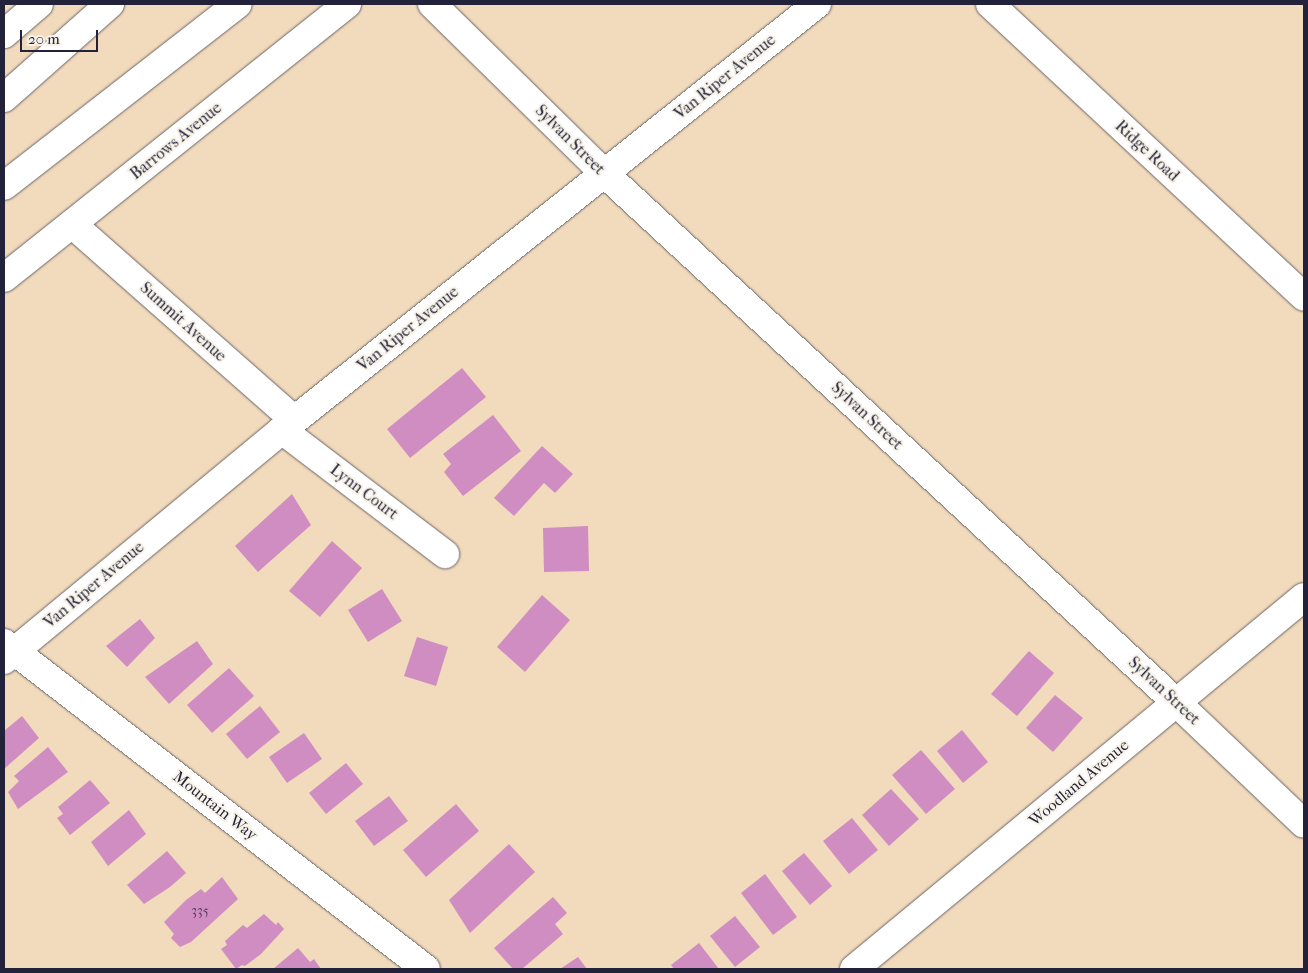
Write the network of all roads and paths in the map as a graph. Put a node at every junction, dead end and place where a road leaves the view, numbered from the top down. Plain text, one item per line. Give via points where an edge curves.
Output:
1 (39, 4) edge
2 (110, 4) edge
3 (238, 4) edge
4 (347, 4) edge
5 (432, 4) edge
6 (817, 4) edge
7 (990, 4) edge
8 (4, 34) edge
9 (4, 98) edge
10 (604, 173) junction
11 (4, 186) edge
12 (72, 224) junction
13 (4, 278) edge
14 (1304, 297) edge
15 (288, 425) junction
16 (445, 554) dead end
17 (1304, 597) edge
18 (7, 652) edge
19 (1176, 702) junction
20 (1304, 824) edge
21 (426, 969) edge
22 (854, 969) edge

1 - 8 main road
2 - 9 main road
3 - 11 main road
4 - 12 main road, Barrows Avenue
5 - 10 main road, Sylvan Street
6 - 10 main road, Van Riper Avenue
7 - 14 main road, Ridge Road
10 - 15 main road, Van Riper Avenue
10 - 19 main road, Sylvan Street
12 - 13 main road, Barrows Avenue
12 - 15 main road, Summit Avenue
15 - 16 main road, Lynn Court
15 - 18 main road, Van Riper Avenue
17 - 19 main road, Woodland Avenue
18 - 21 main road, Mountain Way
19 - 20 main road, Sylvan Street
19 - 22 main road, Woodland Avenue

